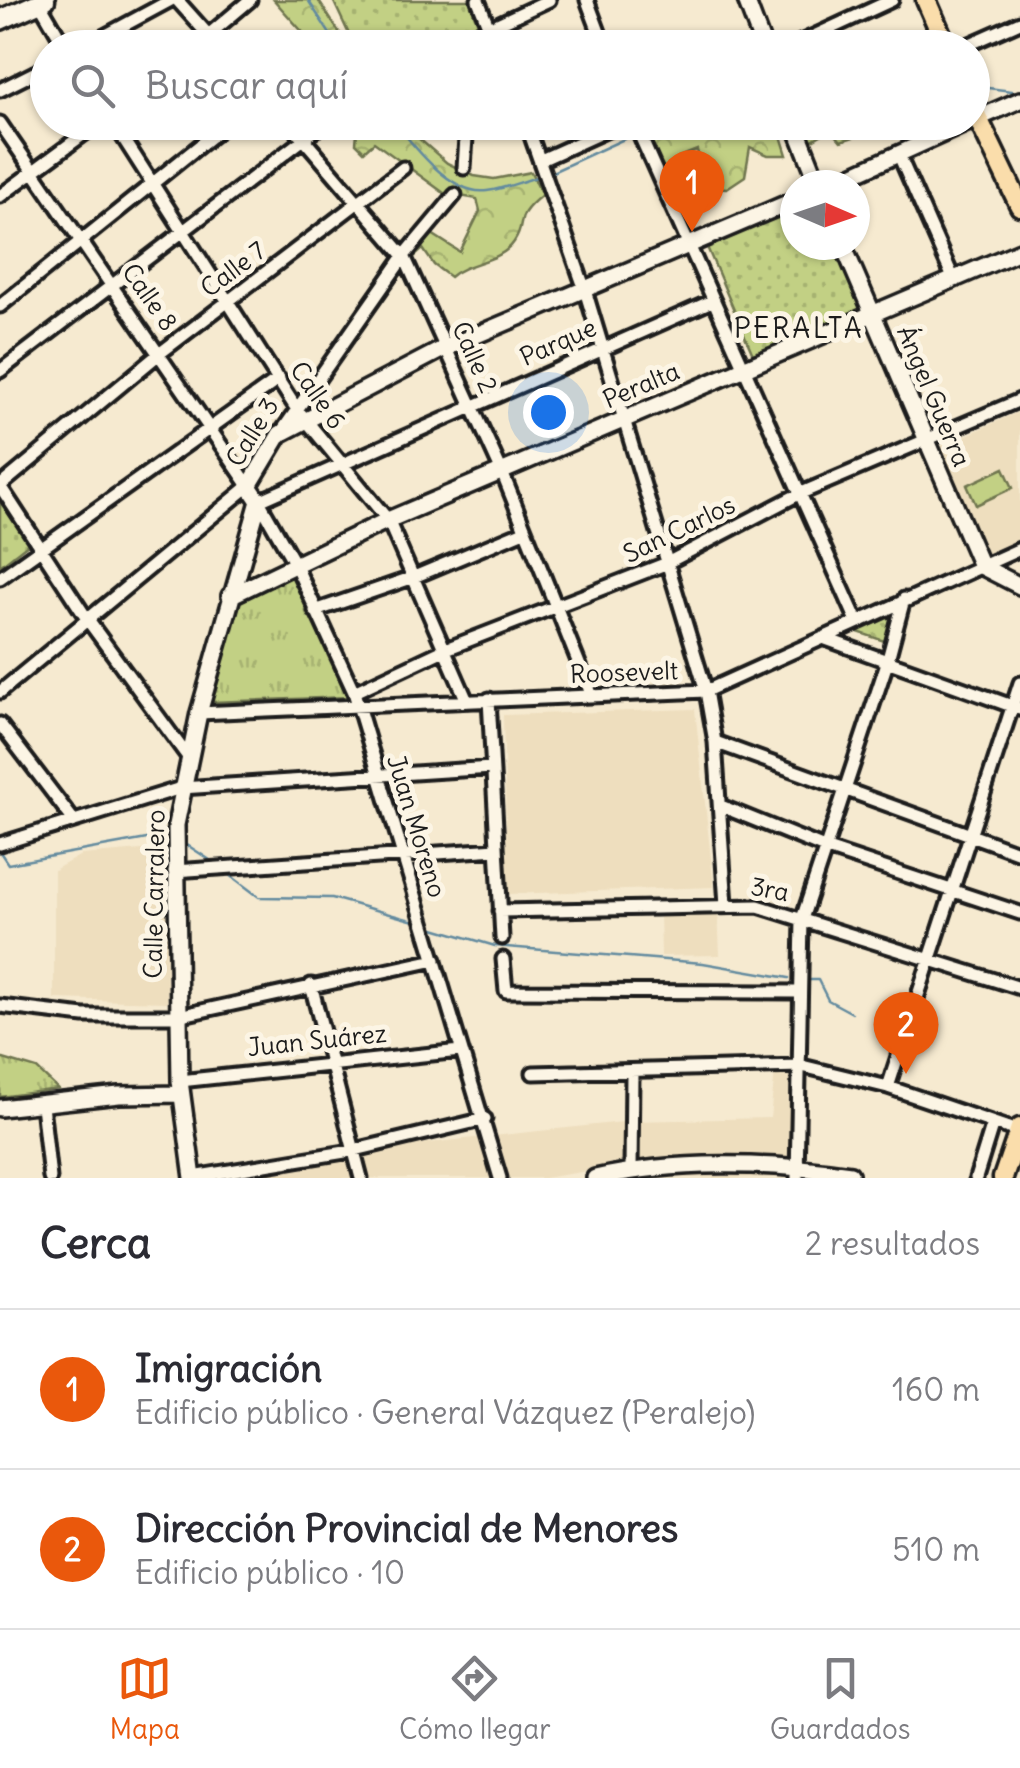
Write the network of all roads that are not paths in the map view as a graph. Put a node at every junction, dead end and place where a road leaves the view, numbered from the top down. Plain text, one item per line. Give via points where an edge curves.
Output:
1 (174, 0) edge
2 (250, 0) edge
3 (478, 0) edge
4 (549, 0) edge
5 (587, 0) edge
6 (746, 0) edge
7 (892, 0) edge
8 (926, 0) edge
9 (42, 1) edge
10 (0, 20) edge
11 (1020, 22) edge
12 (489, 27) junction
13 (57, 30) edge
14 (116, 30) edge
15 (203, 30) edge
16 (214, 30) edge
17 (483, 30) edge
18 (488, 30) edge
19 (490, 30) edge
20 (598, 30) edge
21 (757, 30) edge
22 (827, 30) edge
23 (939, 30) edge
24 (990, 35) edge
25 (30, 75) edge
26 (0, 90) edge
27 (1015, 102) edge
28 (990, 111) edge
29 (0, 123) edge
30 (76, 140) edge
31 (125, 140) edge
32 (207, 140) edge
33 (306, 140) joint
34 (466, 140) edge
35 (533, 140) edge
36 (585, 140) edge
37 (641, 140) edge
38 (801, 140) edge
39 (925, 140) edge
40 (985, 140) edge
41 (898, 153) junction
42 (541, 160) junction
43 (404, 168) dead end
44 (464, 168) dead end
45 (813, 170) edge
46 (862, 170) edge
47 (34, 172) junction
48 (154, 184) junction
49 (455, 195) dead end
50 (0, 196) edge
51 (360, 202) junction
52 (780, 206) edge
53 (1020, 206) edge
54 (184, 230) junction
55 (82, 243) junction
56 (688, 246) junction
57 (1020, 252) edge
58 (404, 256) junction
59 (849, 260) edge
60 (954, 280) junction
61 (110, 284) junction
62 (586, 290) junction
63 (229, 300) junction
64 (712, 300) junction
65 (0, 306) edge
66 (872, 316) junction
67 (446, 347) junction
68 (602, 347) junction
69 (159, 354) junction
70 (743, 369) junction
71 (0, 371) edge
72 (279, 380) junction
73 (1020, 400) edge
74 (471, 406) junction
75 (301, 414) junction
76 (626, 420) junction
77 (210, 429) junction
78 (925, 440) junction
79 (339, 462) junction
80 (502, 472) junction
81 (0, 486) edge
82 (249, 486) junction
83 (799, 494) junction
84 (259, 500) junction
85 (388, 520) junction
86 (524, 531) junction
87 (42, 548) junction
88 (1020, 549) edge
89 (295, 564) junction
90 (665, 564) junction
91 (980, 566) junction
92 (414, 577) junction
93 (0, 578) edge
94 (1020, 586) edge
95 (230, 596) junction
96 (904, 599) junction
97 (556, 609) junction
98 (315, 611) junction
99 (87, 619) junction
100 (857, 621) junction
101 (826, 639) junction
102 (446, 649) junction
103 (888, 663) junction
104 (1020, 683) edge
105 (706, 691) junction
106 (0, 692) edge
107 (354, 692) junction
108 (592, 696) junction
109 (489, 699) junction
110 (467, 701) junction
111 (358, 706) junction
112 (1016, 708) edge
113 (199, 713) junction
114 (0, 724) edge
115 (715, 742) junction
116 (188, 756) junction
117 (492, 768) junction
118 (377, 774) junction
119 (181, 788) junction
120 (844, 792) junction
121 (721, 806) junction
122 (74, 822) junction
123 (972, 836) junction
124 (0, 844) edge
125 (497, 849) junction
126 (827, 849) junction
127 (1020, 853) edge
128 (402, 855) junction
129 (174, 871) junction
130 (954, 890) junction
131 (726, 905) junction
132 (500, 911) junction
133 (1020, 914) edge
134 (802, 920) junction
135 (502, 938) dead end
136 (503, 959) dead end
137 (435, 960) junction
138 (929, 961) junction
139 (311, 986) junction
140 (1020, 988) edge
141 (797, 992) junction
142 (0, 1006) edge
143 (178, 1016) junction
144 (460, 1051) junction
145 (330, 1064) junction
146 (802, 1066) junction
147 (532, 1073) dead end
148 (632, 1073) junction
149 (888, 1087) junction
150 (181, 1088) junction
151 (42, 1104) junction
152 (0, 1108) edge
153 (485, 1120) junction
154 (993, 1123) junction
155 (1020, 1131) edge
156 (351, 1151) junction
157 (630, 1170) junction
158 (798, 1172) edge
159 (193, 1177) edge
160 (50, 1178) edge
161 (361, 1178) edge
162 (500, 1178) edge
163 (596, 1178) edge
164 (849, 1178) edge
165 (976, 1178) edge
166 (1003, 1178) edge

1 - 14 street
1 - 15 street
2 - 16 street
3 - 12 street
4 - 12 street
5 - 20 street
6 - 21 street
7 - 22 street
8 - 23 main road
9 - 10 main road
9 - 13 street
11 - 24 street
12 - 17 street
12 - 18 street
12 - 19 street
25 - 26 street
27 - 28 street
29 - 47 street, Calle 8
30 - 47 street
31 - 48 street, Calle 6
32 - 48 street
33 - 51 street, Calle 2
33 - 54 street
34 - 44 street
35 - 42 street
36 - 42 street
37 - 56 street
38 - 45 street
39 - 41 street
40 - 53 main road
41 - 46 street
41 - 60 street
42 - 62 street
43 - 51 street, Calle 7
47 - 50 street
47 - 55 street, Calle 8
48 - 54 street, Calle 6
48 - 55 street
49 - 58 street, Calle 3
51 - 58 street, Calle 2
51 - 63 street, Calle 7
52 - 56 street
54 - 61 street
54 - 63 street, Calle 6
55 - 61 street, Calle 8
55 - 65 street
56 - 62 street
56 - 64 street
57 - 60 street, Peralta
58 - 67 street, Calle 2
58 - 75 street, Calle 3
59 - 66 street, Ángel Guerra
60 - 66 street, Peralta
61 - 69 street, Calle 8
61 - 71 street
62 - 67 street
62 - 68 street
63 - 69 street, Calle 7
63 - 72 street, Calle 6
64 - 68 street, Parque
64 - 70 street
66 - 70 street, Peralta
66 - 78 street, Ángel Guerra
67 - 74 street, Calle 2
67 - 75 street
68 - 74 street, Parque
68 - 76 street
69 - 77 street, Calle 8
69 - 81 street, Calle 7
70 - 76 street, Peralta
70 - 83 street
72 - 75 street, Calle 6
72 - 77 street
73 - 78 street, San Carlos
74 - 79 street, Parque
74 - 80 street, Calle 2
75 - 79 street, Calle 6
75 - 82 street, Calle 3 via 280,434
76 - 80 street, Peralta
76 - 90 street
77 - 82 street, Calle 8
77 - 87 street
78 - 83 street, San Carlos
78 - 91 street, Ángel Guerra
79 - 84 street, Parque
79 - 85 street, Calle 6
80 - 85 street, Peralta
80 - 86 street, Calle 2
81 - 87 street
82 - 84 street, Calle 8
82 - 99 street, Calle 3
83 - 90 street, San Carlos
83 - 100 street
84 - 89 street, Juan Moreno
84 - 95 street, Calle Carralero
85 - 89 street, Peralta
85 - 92 street, Calle 6
86 - 92 street
86 - 97 street, Calle 2
87 - 93 street
87 - 99 street
88 - 91 street, Roosevelt
89 - 95 street, Peralta
89 - 98 street, Juan Moreno
90 - 97 street, San Carlos
90 - 105 street
91 - 94 street
91 - 96 street, Roosevelt
92 - 98 street
92 - 102 street, Calle 6
95 - 113 street, Calle Carralero
96 - 100 street, Roosevelt
96 - 103 street
97 - 102 street, San Carlos
97 - 108 street, Calle 2
98 - 107 street, Juan Moreno
99 - 106 street, Calle 3
99 - 116 street
100 - 101 street, Roosevelt
101 - 103 street
101 - 105 street, Roosevelt
102 - 107 street, San Carlos
102 - 110 street, Calle 6
103 - 112 street
103 - 120 street
104 - 112 street
105 - 108 street, Roosevelt
105 - 115 street
107 - 111 street, Juan Moreno
108 - 109 street, Roosevelt
109 - 110 street, Roosevelt
109 - 117 street
110 - 111 street, Roosevelt
111 - 113 street, Roosevelt
111 - 118 street, Juan Moreno
112 - 123 street
113 - 116 street, Calle Carralero
114 - 122 street
115 - 120 street
115 - 121 street
116 - 119 street, Calle Carralero
117 - 118 street
117 - 125 street
118 - 119 street
118 - 128 street, Juan Moreno
119 - 122 street
119 - 129 street, Calle Carralero
120 - 123 street
120 - 126 street
121 - 126 street
121 - 131 street
122 - 124 street
123 - 127 street
123 - 130 street
125 - 128 street
125 - 132 street
126 - 130 street
126 - 134 street
128 - 129 street
128 - 137 street, Juan Moreno
129 - 143 street, Calle Carralero
130 - 133 street
130 - 138 street
131 - 132 street, 3ra
131 - 134 street, 3ra via 758,906
132 - 135 street
134 - 138 street, 3ra
134 - 141 street
136 - 141 street via 506,990
137 - 139 street
137 - 144 street, Juan Moreno
138 - 140 street, 3ra
138 - 149 street
139 - 143 street
139 - 145 street
141 - 146 street
142 - 143 street via 84,1016
143 - 150 street, Calle Carralero
144 - 145 street, Juan Suárez
144 - 153 street, Juan Moreno
145 - 150 street, Juan Suárez
145 - 156 street
146 - 148 street
146 - 149 street
146 - 158 street
147 - 148 street
148 - 157 street
149 - 154 street
150 - 151 street, Juan Suárez
150 - 159 street, Calle Carralero
151 - 152 street, Juan Suárez
151 - 160 street
153 - 156 street
153 - 162 street, Juan Moreno
154 - 155 street
154 - 165 street
155 - 166 main road
156 - 159 street
156 - 161 street
157 - 158 street
157 - 163 street
158 - 164 street

